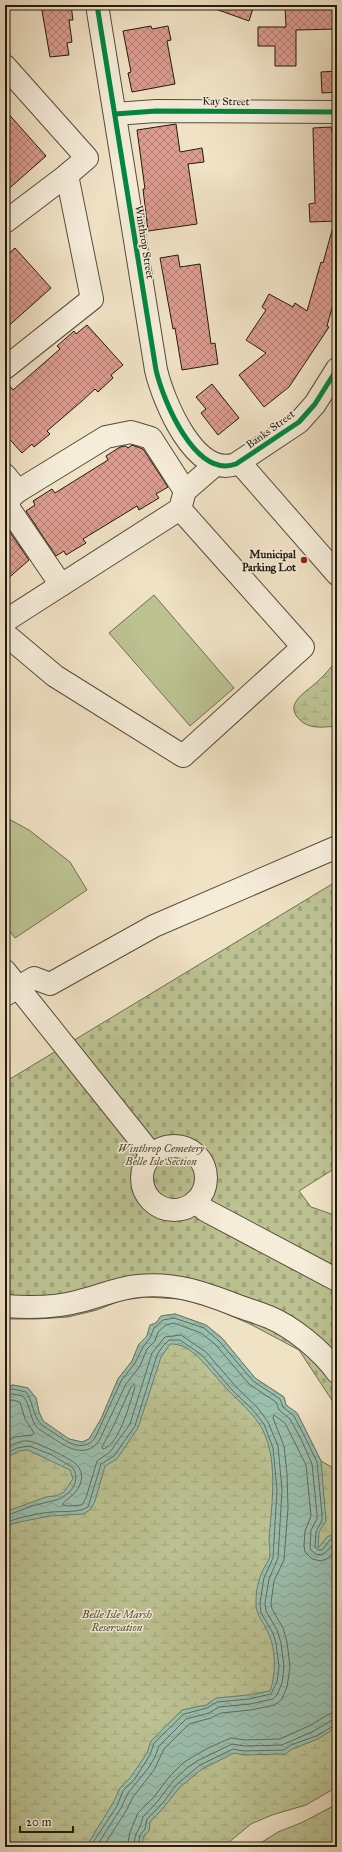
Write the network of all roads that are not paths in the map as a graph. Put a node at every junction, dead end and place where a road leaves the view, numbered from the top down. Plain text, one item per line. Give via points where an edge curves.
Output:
1 (97, 5) edge
2 (5, 66) edge
3 (337, 112) edge
4 (115, 114) junction
5 (67, 175) junction
6 (5, 222) edge
7 (5, 368) edge
8 (337, 369) edge
9 (240, 463) junction
10 (215, 465) junction
11 (12, 483) edge
12 (182, 500) junction
13 (337, 574) edge
14 (61, 585) junction
15 (5, 621) edge
16 (5, 634) edge
17 (337, 847) edge
18 (5, 971) edge
19 (12, 991) edge
20 (152, 1155) junction
21 (196, 1201) junction
22 (337, 1280) edge
23 (5, 1306) edge
24 (337, 1372) edge

1 - 4 street, Winthrop Street
2 - 5 street via 87,158
3 - 4 street, Kay Street via 156,111
4 - 10 street, Winthrop Street via 159,382 185,436 200,455
5 - 6 street
5 - 7 street via 92,299
8 - 9 street, Banks Street via 323,393 303,418
9 - 10 street, Banks Street via 228,466
9 - 13 street
10 - 12 street
11 - 12 street via 106,437 131,432 151,438
11 - 14 street via 8,507
12 - 14 street
12 - 16 street via 304,647 183,756 55,676
14 - 15 street
17 - 19 street via 154,926 50,984 34,978
18 - 19 street
19 - 20 street
20 - 21 street via 161,1149 175,1147 189,1150 197,1156 202,1164 205,1179 202,1193
20 - 21 street via 142,1172 145,1192 151,1200 168,1210 188,1207
21 - 22 street via 205,1210
23 - 24 street via 33,1308 80,1302 120,1289 140,1286 187,1288 271,1318 314,1345

